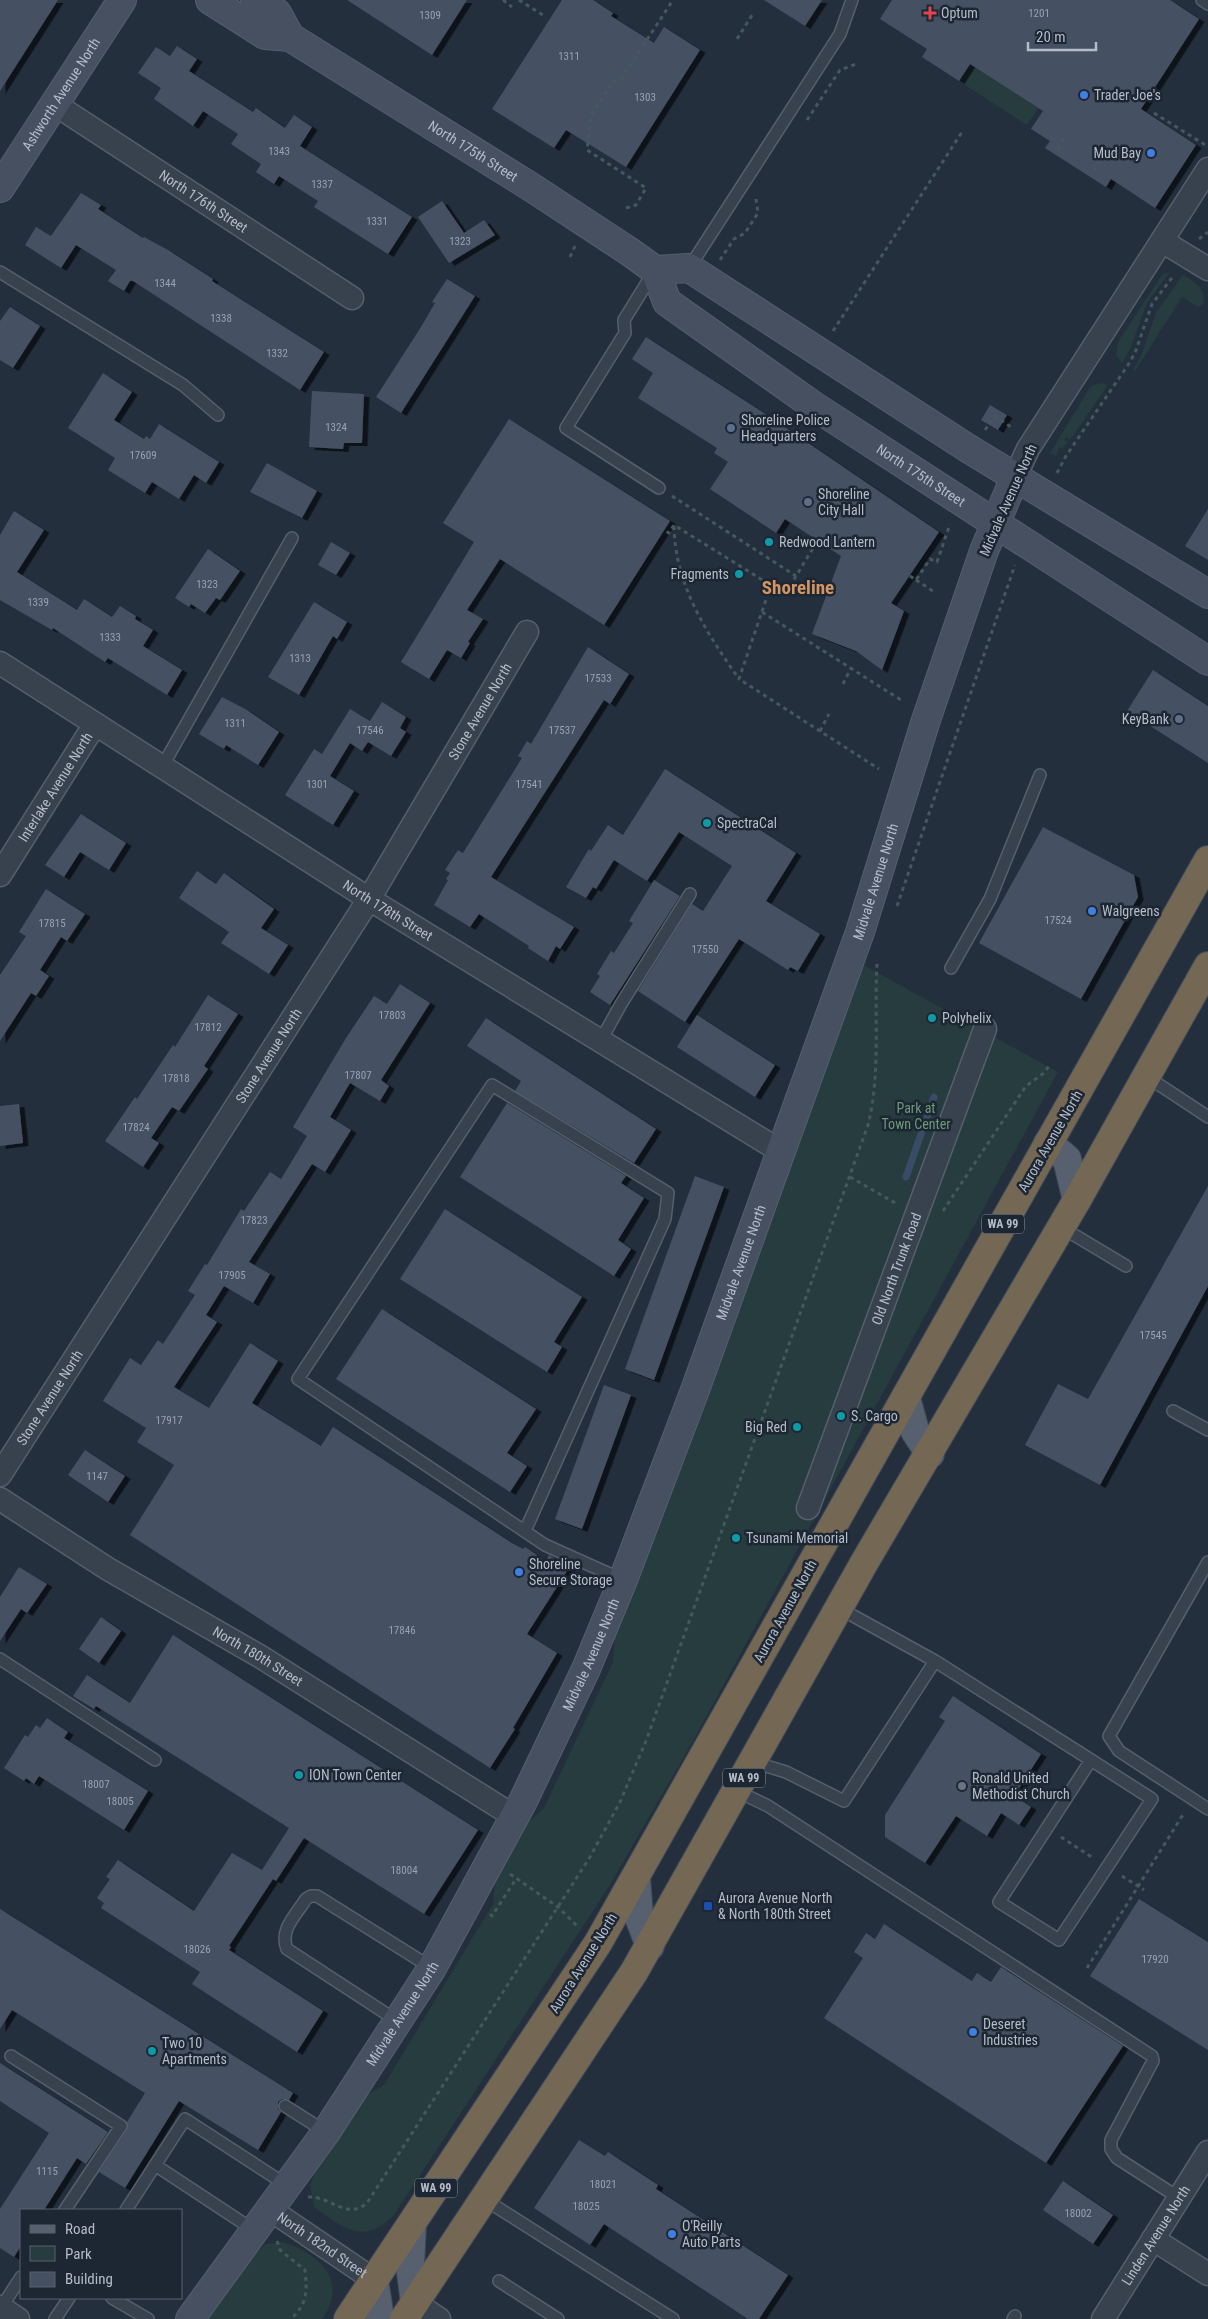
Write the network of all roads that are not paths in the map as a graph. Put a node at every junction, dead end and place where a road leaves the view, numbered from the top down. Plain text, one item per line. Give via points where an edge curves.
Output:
1 (122, 0) edge
2 (210, 0) edge
3 (255, 0) edge
4 (852, 0) edge
5 (1202, 0) edge
6 (1208, 4) edge
7 (290, 37) junction
8 (56, 105) junction
9 (1208, 169) edge
10 (0, 188) edge
11 (1162, 241) junction
12 (689, 268) junction
13 (1208, 269) edge
14 (655, 270) junction
15 (0, 272) edge
16 (352, 298) dead end
17 (218, 415) dead end
18 (1015, 476) junction
19 (659, 488) road end
20 (995, 524) junction
21 (292, 538) dead end
22 (1208, 594) edge
23 (528, 632) dead end
24 (1208, 661) edge
25 (0, 663) edge
26 (95, 724) junction
27 (162, 767) junction
28 (1040, 775) dead end
29 (1208, 860) edge
30 (0, 874) edge
31 (690, 894) dead end
32 (369, 899) junction
33 (1208, 966) edge
34 (951, 968) dead end
35 (985, 1029) dead end
36 (600, 1042) junction
37 (1146, 1076) junction
38 (1208, 1117) edge
39 (1048, 1144) junction
40 (780, 1152) junction
41 (1077, 1200) junction
42 (1061, 1227) junction
43 (1126, 1266) dead end
44 (906, 1398) junction
45 (1173, 1411) dead end
46 (1208, 1430) edge
47 (930, 1454) junction
48 (0, 1475) edge
49 (0, 1499) edge
50 (808, 1508) dead end
51 (525, 1531) junction
52 (1208, 1562) edge
53 (623, 1580) junction
54 (839, 1608) junction
55 (0, 1658) edge
56 (935, 1661) junction
57 (155, 1760) dead end
58 (1091, 1760) junction
59 (753, 1762) junction
60 (737, 1791) junction
61 (1208, 1809) edge
62 (515, 1817) junction
63 (636, 1878) junction
64 (650, 1946) junction
65 (432, 1968) junction
66 (399, 2022) junction
67 (11, 2056) dead end
68 (285, 2106) dead end
69 (326, 2132) junction
70 (1208, 2152) edge
71 (155, 2165) junction
72 (298, 2192) junction
73 (1179, 2198) junction
74 (484, 2199) junction
75 (66, 2209) edge
76 (127, 2209) edge
77 (271, 2210) junction
78 (412, 2224) junction
79 (266, 2236) junction
80 (1153, 2239) junction
81 (1208, 2274) edge
82 (20, 2279) edge
83 (374, 2280) junction
84 (499, 2281) dead end
85 (68, 2299) edge
86 (114, 2299) edge
87 (7, 2311) edge
88 (409, 2311) edge
89 (55, 2319) edge
90 (148, 2319) edge
91 (190, 2319) edge
92 (348, 2319) edge
93 (380, 2319) edge
94 (439, 2319) edge
95 (558, 2319) edge
96 (673, 2319) edge
97 (1103, 2319) edge

1 - 8 street, Ashworth Avenue North
2 - 7 street, North 175th Street via 265,35
3 - 7 street, North 175th Street via 277,13
4 - 12 lane via 840,34
5 - 6 lane
7 - 14 street, North 175th Street via 531,187
8 - 10 street, Ashworth Avenue North
8 - 16 street, North 176th Street
9 - 11 street, Midvale Avenue North
11 - 13 street
11 - 18 street, Midvale Avenue North via 1028,449
12 - 14 street
12 - 18 street
14 - 19 lane via 624,320 625,332 566,428
14 - 20 street, North 175th Street via 667,302 814,406
15 - 17 lane via 183,385
18 - 20 street, Midvale Avenue North
18 - 22 street
20 - 24 street, North 175th Street
20 - 40 street, Midvale Avenue North via 926,720 860,932
21 - 27 lane
23 - 32 street, Stone Avenue North
25 - 26 street, North 178th Street
26 - 27 street, North 178th Street
26 - 30 street, Interlake Avenue North
27 - 32 street, North 178th Street
28 - 34 lane via 990,899
29 - 39 highway, Aurora Avenue North / WA 99
31 - 36 lane
32 - 36 street, North 178th Street
32 - 48 street, Stone Avenue North
33 - 37 highway, WA 99
35 - 50 street, Old North Trunk Road
36 - 40 street, North 178th Street
37 - 38 lane
37 - 41 highway, WA 99
39 - 41 main road via 1067,1159
39 - 44 highway, Aurora Avenue North / WA 99
40 - 53 street, Midvale Avenue North
41 - 42 highway, WA 99
42 - 43 lane
42 - 47 highway, WA 99
44 - 47 main road via 915,1431
44 - 63 highway, Aurora Avenue North / WA 99
45 - 46 lane
47 - 54 highway, WA 99
49 - 62 street, North 180th Street via 108,1569 261,1657
51 - 51 lane via 298,1379 492,1085 668,1193 665,1219
51 - 53 lane via 544,1544
52 - 61 lane via 1109,1736 1119,1751
53 - 62 street, Midvale Avenue North via 586,1669
54 - 56 lane
54 - 59 highway, WA 99
55 - 57 lane
56 - 58 lane
56 - 59 lane via 844,1801 786,1772
58 - 58 lane via 1152,1799 1059,1940 999,1902
59 - 60 highway, WA 99
60 - 64 highway, WA 99
60 - 73 lane via 775,1811 1152,2056 1153,2060 1111,2140 1111,2150 1116,2158
62 - 65 street, Midvale Avenue North
63 - 64 main road via 639,1917
63 - 78 highway, Aurora Avenue North / WA 99 via 598,1943
64 - 74 highway, WA 99 via 611,2010
65 - 66 street, Midvale Avenue North
65 - 66 lane via 317,1896 306,1899 285,1932 283,1939 287,1948
66 - 69 street, Midvale Avenue North
67 - 75 lane via 121,2126
68 - 69 lane
69 - 72 street, Midvale Avenue North
70 - 73 street, Linden Avenue North
71 - 72 lane via 184,2120
71 - 76 lane
71 - 79 lane
72 - 77 street, Midvale Avenue North
73 - 80 street, Linden Avenue North
74 - 88 highway, WA 99
74 - 96 lane
77 - 79 street, Midvale Avenue North
77 - 83 street, North 182nd Street
78 - 83 highway, Aurora Avenue North / WA 99
78 - 88 main road
79 - 91 street, Midvale Avenue North
80 - 81 street
80 - 97 street, Linden Avenue North
82 - 87 lane
83 - 92 highway, Aurora Avenue North / WA 99
83 - 93 main road
84 - 95 lane
85 - 89 lane
86 - 90 lane
88 - 94 street

